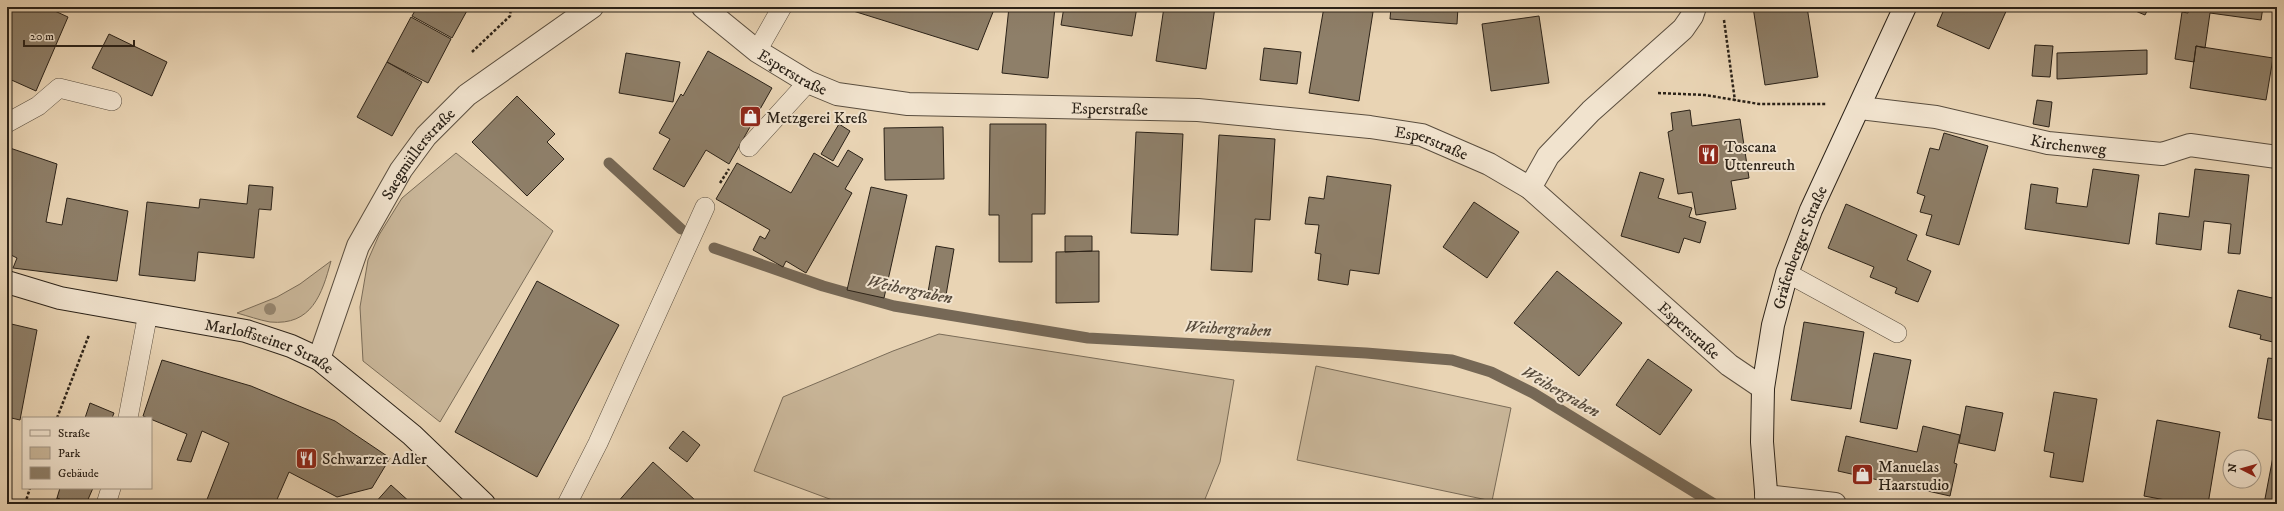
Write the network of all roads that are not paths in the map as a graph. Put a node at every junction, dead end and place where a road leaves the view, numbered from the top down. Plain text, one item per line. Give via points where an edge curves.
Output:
1 (592, 7) edge
2 (703, 7) edge
3 (782, 7) edge
4 (1695, 7) edge
5 (1905, 7) edge
6 (757, 51) junction
7 (808, 82) junction
8 (112, 100) dead end
9 (1860, 108) junction
10 (7, 123) edge
11 (749, 147) road end
12 (2277, 157) edge
13 (1530, 188) junction
14 (704, 207) road end
15 (1787, 273) junction
16 (7, 282) edge
17 (148, 313) junction
18 (1897, 333) dead end
19 (319, 360) junction
20 (1763, 388) junction
21 (128, 417) edge
22 (111, 489) edge
23 (1766, 500) edge
24 (106, 504) edge
25 (484, 504) edge
26 (567, 504) edge
27 (1835, 504) edge

1 - 19 street, Saegmüllerstraße via 468,95 426,136 401,170 358,246
2 - 6 street, Esperstraße
3 - 6 lane
4 - 13 street via 1683,29 1591,111 1548,156
5 - 9 street, Gräfenberger Straße
6 - 7 street, Esperstraße
7 - 11 lane
7 - 13 street, Esperstraße via 837,94 908,104 1198,110 1370,127 1422,135 1489,164
8 - 10 lane via 59,88 38,106
9 - 12 street, Kirchenweg via 1936,117 2048,143 2162,154 2190,145
9 - 15 street, Gräfenberger Straße via 1811,210
13 - 20 street, Esperstraße via 1729,366
14 - 26 lane via 598,444
15 - 18 lane
15 - 20 street, Gräfenberger Straße via 1773,325
16 - 17 street, Marloffsteiner Straße via 60,298
17 - 19 street, Marloffsteiner Straße via 246,331 291,346
17 - 21 lane
19 - 25 street, Marloffsteiner Straße via 412,435
20 - 23 street, Gräfenberger Straße via 1762,442
22 - 24 lane
23 - 27 street

